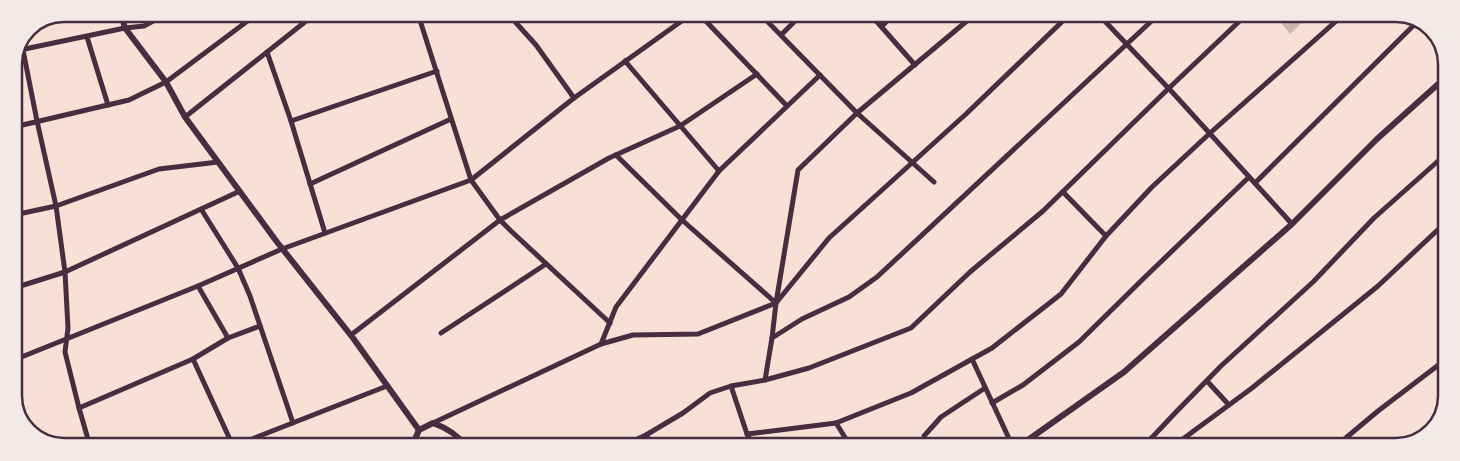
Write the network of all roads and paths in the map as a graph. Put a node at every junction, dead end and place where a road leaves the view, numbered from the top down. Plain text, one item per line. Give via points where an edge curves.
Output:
1 (123, 22) edge
2 (151, 22) edge
3 (246, 22) edge
4 (305, 22) edge
5 (421, 22) edge
6 (515, 22) edge
7 (680, 22) edge
8 (707, 22) edge
9 (768, 22) edge
10 (794, 22) edge
11 (878, 22) edge
12 (886, 22) edge
13 (966, 22) edge
14 (1062, 22) edge
15 (1106, 22) edge
16 (1150, 22) edge
17 (1239, 22) edge
18 (1336, 22) edge
19 (243, 24) joint
20 (882, 26) junction
21 (1413, 27) edge
22 (125, 28) junction
23 (781, 35) junction
24 (88, 36) junction
25 (1126, 44) junction
26 (27, 47) edge
27 (267, 52) junction
28 (23, 57) edge
29 (625, 61) junction
30 (915, 65) junction
31 (437, 71) junction
32 (757, 74) junction
33 (820, 75) junction
34 (166, 82) junction
35 (1437, 85) edge
36 (1168, 89) junction
37 (574, 98) junction
38 (108, 105) junction
39 (787, 106) junction
40 (857, 113) junction
41 (185, 117) junction
42 (451, 119) junction
43 (37, 121) junction
44 (291, 121) junction
45 (22, 125) edge
46 (680, 126) junction
47 (1209, 134) junction
48 (616, 155) junction
49 (218, 162) junction
50 (912, 162) junction
51 (1437, 162) edge
52 (719, 171) junction
53 (1249, 177) junction
54 (471, 180) junction
55 (934, 182) dead end
56 (1255, 183) junction
57 (310, 184) junction
58 (240, 191) junction
59 (1063, 192) junction
60 (56, 206) junction
61 (201, 209) junction
62 (22, 213) edge
63 (500, 220) junction
64 (682, 220) junction
65 (1292, 224) junction
66 (1438, 231) edge
67 (325, 233) junction
68 (1106, 236) junction
69 (282, 249) junction
70 (546, 264) junction
71 (238, 268) junction
72 (65, 272) junction
73 (23, 285) edge
74 (198, 286) junction
75 (776, 303) junction
76 (610, 323) junction
77 (260, 326) junction
78 (440, 333) dead end
79 (351, 335) junction
80 (228, 338) junction
81 (772, 338) junction
82 (67, 340) junction
83 (601, 344) junction
84 (23, 357) edge
85 (193, 359) junction
86 (972, 359) junction
87 (1438, 365) edge
88 (765, 380) junction
89 (1207, 380) junction
90 (387, 386) junction
91 (732, 386) junction
92 (985, 388) junction
93 (992, 403) junction
94 (1229, 405) junction
95 (79, 408) junction
96 (293, 422) junction
97 (433, 423) junction
98 (836, 423) junction
99 (419, 430) junction
100 (747, 434) junction
101 (646, 436) joint
102 (88, 438) edge
103 (229, 438) edge
104 (253, 438) edge
105 (416, 438) edge
106 (460, 438) edge
107 (641, 438) edge
108 (749, 438) edge
109 (846, 438) edge
110 (924, 438) edge
111 (1009, 438) edge
112 (1031, 438) edge
113 (1152, 438) edge
114 (1184, 438) edge
115 (1346, 438) edge

1 - 22 street
2 - 22 street
3 - 19 street
4 - 27 street
5 - 31 street
6 - 37 street
7 - 29 street
8 - 32 street
9 - 23 street
10 - 23 street
11 - 20 street
12 - 20 street
13 - 30 street
14 - 50 street
15 - 25 street
16 - 25 street
17 - 36 street
18 - 47 street
19 - 34 street
20 - 30 street
21 - 56 street
22 - 24 street
22 - 34 street
23 - 33 street
24 - 26 street
24 - 38 street
25 - 36 street
25 - 81 street via 877,277 849,297 802,318
27 - 41 street
27 - 44 street
28 - 43 street
29 - 37 street
29 - 46 street
30 - 40 street
31 - 42 street
31 - 44 street
32 - 39 street
32 - 46 street
33 - 39 street
33 - 40 street
34 - 38 street via 129,100
34 - 41 street
35 - 65 street via 1377,139
36 - 47 street
36 - 59 street
37 - 54 street
38 - 43 street
39 - 52 street
40 - 50 street
40 - 75 street via 798,170
41 - 49 street
42 - 54 street
42 - 57 street
43 - 45 street
43 - 60 street
44 - 57 street
46 - 48 street
46 - 52 street
47 - 53 street
47 - 68 street
48 - 63 street
48 - 64 street
49 - 58 street
49 - 60 street via 160,169
50 - 55 street
50 - 75 street via 829,238
51 - 89 street via 1374,218 1313,282
52 - 64 street
53 - 56 street
53 - 93 street via 1079,342 1023,385
54 - 63 street
54 - 67 street
56 - 65 street
57 - 67 street
58 - 61 street
58 - 69 street
59 - 68 street
59 - 88 street via 911,328 809,368
60 - 62 street
60 - 72 street
61 - 71 street
61 - 72 street
63 - 70 street
63 - 79 street
64 - 75 street
64 - 76 street via 616,307
65 - 112 street via 1124,372
66 - 94 street via 1378,286
67 - 69 street
68 - 86 street via 1062,294 992,348
69 - 71 street
69 - 79 street
70 - 76 street
70 - 78 street
71 - 74 street
71 - 77 street
72 - 73 street
72 - 82 street
74 - 80 street
74 - 82 street
75 - 81 street
75 - 83 street via 698,334 633,335
76 - 83 street
77 - 80 street
77 - 96 street
79 - 90 street
80 - 85 street
81 - 88 street
82 - 84 street
82 - 95 street via 66,352
83 - 97 street
85 - 95 street
85 - 103 street
86 - 92 street
86 - 98 street via 911,393
87 - 115 street
88 - 91 street
89 - 94 street
89 - 113 street
90 - 96 street
90 - 99 street
91 - 100 street
91 - 101 street via 710,393
92 - 93 street
92 - 110 street via 941,417
93 - 111 street
94 - 114 street
95 - 102 street
96 - 104 street
97 - 99 street
97 - 106 street
98 - 100 street
98 - 109 street
99 - 105 street
100 - 108 street
101 - 107 street

